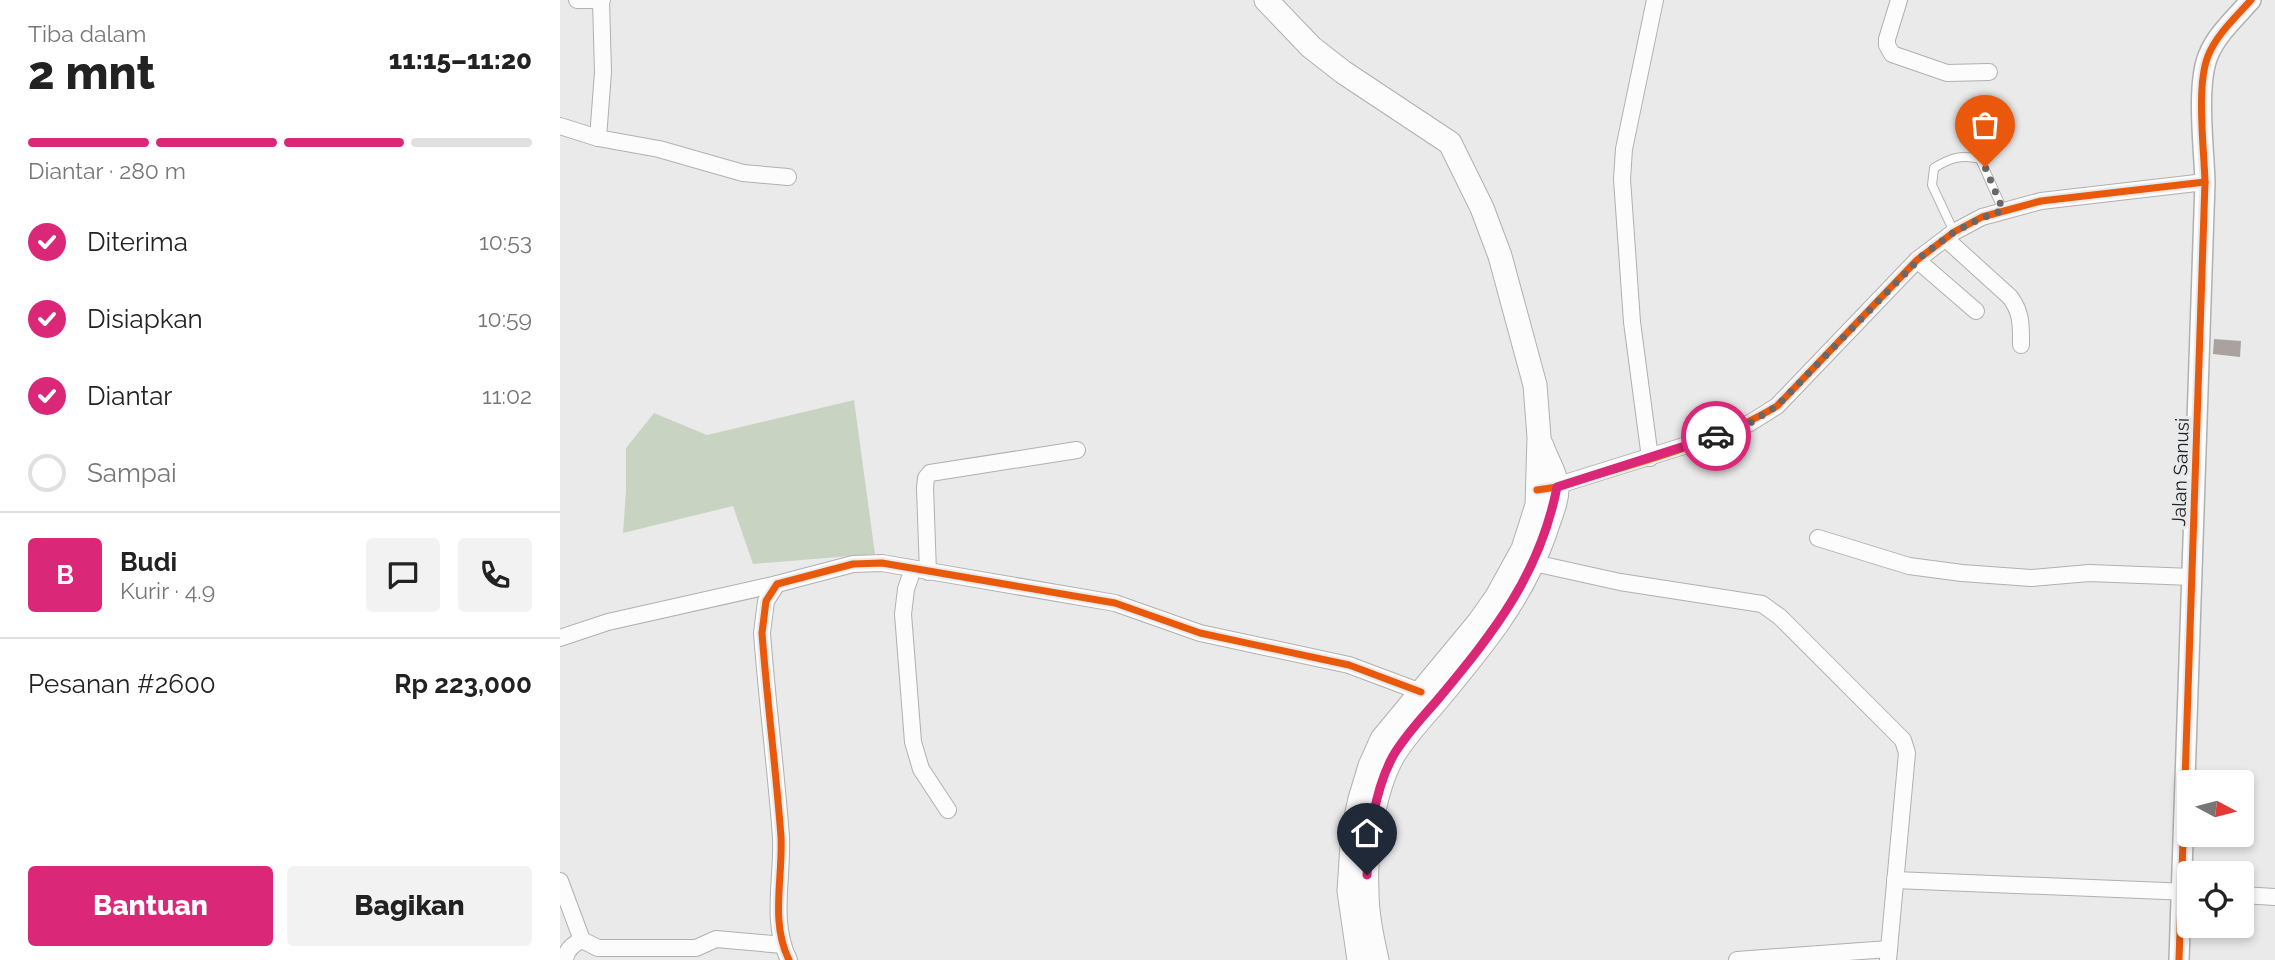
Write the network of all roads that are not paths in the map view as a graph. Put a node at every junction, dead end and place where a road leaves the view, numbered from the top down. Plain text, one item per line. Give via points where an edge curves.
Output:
1 (577, 0) edge
2 (1266, 0) edge
3 (1655, 0) edge
4 (1899, 0) edge
5 (2251, 0) edge
6 (601, 1) edge
7 (1989, 72) dead end
8 (560, 126) edge
9 (598, 138) junction
10 (789, 177) dead end
11 (2205, 181) junction
12 (2003, 210) junction
13 (1950, 235) junction
14 (1917, 260) junction
15 (1976, 312) dead end
16 (2021, 345) dead end
17 (1077, 450) dead end
18 (1650, 458) junction
19 (1547, 489) junction
20 (1818, 538) dead end
21 (1534, 563) junction
22 (920, 570) junction
23 (2192, 577) junction
24 (777, 584) junction
25 (560, 638) edge
26 (1420, 692) junction
27 (948, 810) dead end
28 (2186, 861) edge
29 (1895, 880) junction
30 (560, 881) edge
31 (2177, 892) edge
32 (2254, 896) edge
33 (2275, 897) edge
34 (2181, 938) edge
35 (582, 940) junction
36 (783, 945) junction
37 (1888, 955) edge
38 (565, 960) edge
39 (789, 960) edge
40 (1359, 960) edge
41 (1377, 960) edge
42 (1737, 960) edge
43 (2179, 960) edge

1 - 6 street
2 - 19 main road via 1322,55 1450,143 1500,256 1535,385
3 - 18 street via 1622,179 1632,322
4 - 7 street via 1886,46 1892,54 1947,73
5 - 11 street, Jalan Sanusi via 2207,57 2202,88
6 - 9 street via 603,72
8 - 9 street
9 - 10 street via 659,149 743,173
11 - 12 street via 2041,201
11 - 23 street, Jalan Sanusi
12 - 13 street
12 - 13 lane via 1980,159 1949,159 1934,168 1932,185
13 - 14 street
13 - 16 street via 2018,308
14 - 15 street
14 - 18 street via 1777,406 1750,423
17 - 22 street via 930,473
18 - 19 street
19 - 21 main road via 1553,507
19 - 26 main road via 1523,549 1496,598
20 - 23 street via 1909,566 1962,573 2031,578 2089,573
21 - 29 street via 1770,609 1906,743
21 - 41 main road via 1509,610 1412,728 1392,758 1379,790 1366,889
22 - 24 street via 863,562
22 - 26 street via 1115,603 1200,633 1349,665
22 - 27 street via 906,589 903,614 913,742 921,769
23 - 28 street, Jalan Sanusi
24 - 25 street via 608,622
24 - 36 street via 766,601 762,633 781,842
26 - 40 main road via 1382,739 1360,799 1349,891
29 - 31 street
29 - 37 street
30 - 35 street
32 - 33 street
34 - 43 street, Jalan Sanusi
35 - 36 street via 598,948 688,949 716,939
35 - 38 street via 573,944
36 - 39 street
37 - 42 street

